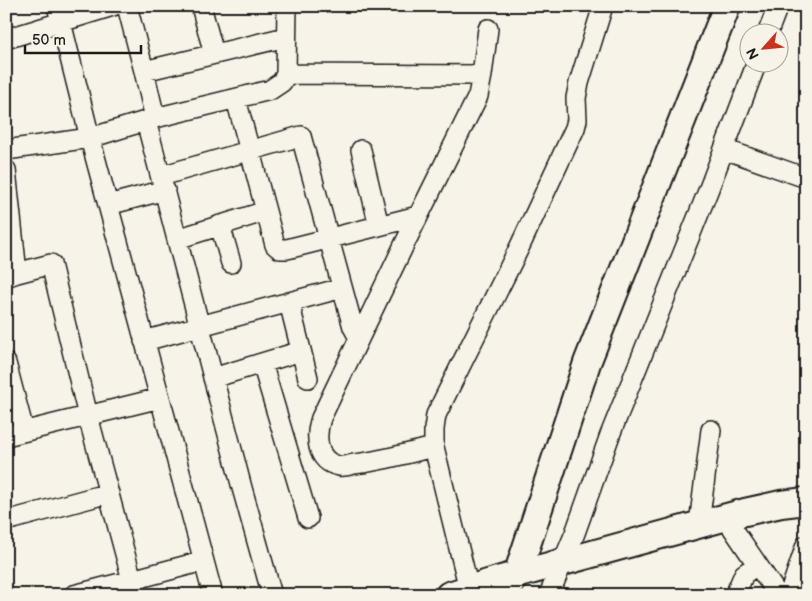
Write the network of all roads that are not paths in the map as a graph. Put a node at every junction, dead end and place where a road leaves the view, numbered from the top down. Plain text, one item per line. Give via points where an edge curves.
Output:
1 (113, 6) edge
2 (128, 6) edge
3 (200, 6) edge
4 (287, 6) edge
5 (603, 6) edge
6 (727, 6) edge
7 (778, 6) edge
8 (59, 14) edge
9 (772, 22) edge
10 (488, 29) dead end
11 (286, 37) junction
12 (6, 39) edge
13 (214, 54) junction
14 (144, 71) junction
15 (753, 72) edge
16 (286, 74) junction
17 (482, 75) junction
18 (236, 99) junction
19 (151, 120) junction
20 (90, 138) junction
21 (724, 148) junction
22 (6, 150) edge
23 (361, 150) dead end
24 (250, 151) junction
25 (6, 170) edge
26 (806, 178) edge
27 (163, 183) junction
28 (108, 205) junction
29 (266, 211) junction
30 (418, 216) junction
31 (220, 225) junction
32 (379, 226) junction
33 (329, 238) junction
34 (177, 239) junction
35 (231, 262) dead end
36 (12, 275) edge
37 (342, 288) junction
38 (289, 302) junction
39 (200, 325) junction
40 (359, 338) junction
41 (144, 341) junction
42 (302, 351) junction
43 (262, 363) junction
44 (6, 364) edge
45 (213, 378) junction
46 (308, 378) dead end
47 (160, 398) junction
48 (88, 416) junction
49 (711, 430) dead end
50 (15, 433) edge
51 (434, 447) junction
52 (110, 493) junction
53 (806, 501) edge
54 (725, 517) junction
55 (308, 518) dead end
56 (6, 520) edge
57 (699, 524) junction
58 (806, 545) edge
59 (203, 561) junction
60 (562, 562) junction
61 (757, 565) junction
62 (132, 580) junction
63 (514, 585) edge
64 (459, 592) edge
65 (74, 595) edge
66 (213, 595) edge
67 (272, 595) edge
68 (549, 595) edge
69 (735, 595) edge
70 (778, 595) edge
71 (789, 595) edge

1 - 8 street
2 - 14 street
3 - 13 street
4 - 11 street
5 - 51 street via 579,84 575,128 436,416
6 - 63 street via 587,363
7 - 9 street
8 - 12 street
8 - 20 street
10 - 17 street
11 - 13 street
11 - 16 street
13 - 14 street
14 - 19 street
15 - 21 street
16 - 17 street
16 - 18 street via 282,82 270,90
17 - 30 street via 478,96
18 - 19 street
18 - 24 street
19 - 20 street
19 - 27 street
20 - 22 street
20 - 28 street
21 - 26 street
21 - 60 street
23 - 32 street
24 - 27 street
24 - 29 street
24 - 33 street via 301,136
25 - 36 street
27 - 28 street
27 - 34 street
28 - 41 street
29 - 31 street
29 - 33 street via 275,245 280,249
30 - 32 street
30 - 40 street
31 - 34 street
31 - 35 street
32 - 33 street
33 - 37 street
34 - 39 street
36 - 48 street via 51,264
37 - 38 street
37 - 40 street
38 - 39 street
38 - 42 street
39 - 41 street
39 - 45 street
40 - 51 street via 321,418 317,441 324,457 340,466
41 - 47 street
42 - 43 street
42 - 46 street
43 - 45 street
43 - 55 street
44 - 50 street
45 - 67 street
47 - 48 street
47 - 59 street
48 - 50 street
48 - 52 street
49 - 57 street
51 - 64 street
52 - 56 street
52 - 62 street
53 - 54 street
54 - 57 street
54 - 61 street
57 - 60 street
58 - 71 street
59 - 62 street
59 - 66 street
60 - 63 street
60 - 68 street
61 - 69 street via 744,574
61 - 70 street
62 - 65 street
63 - 64 street

